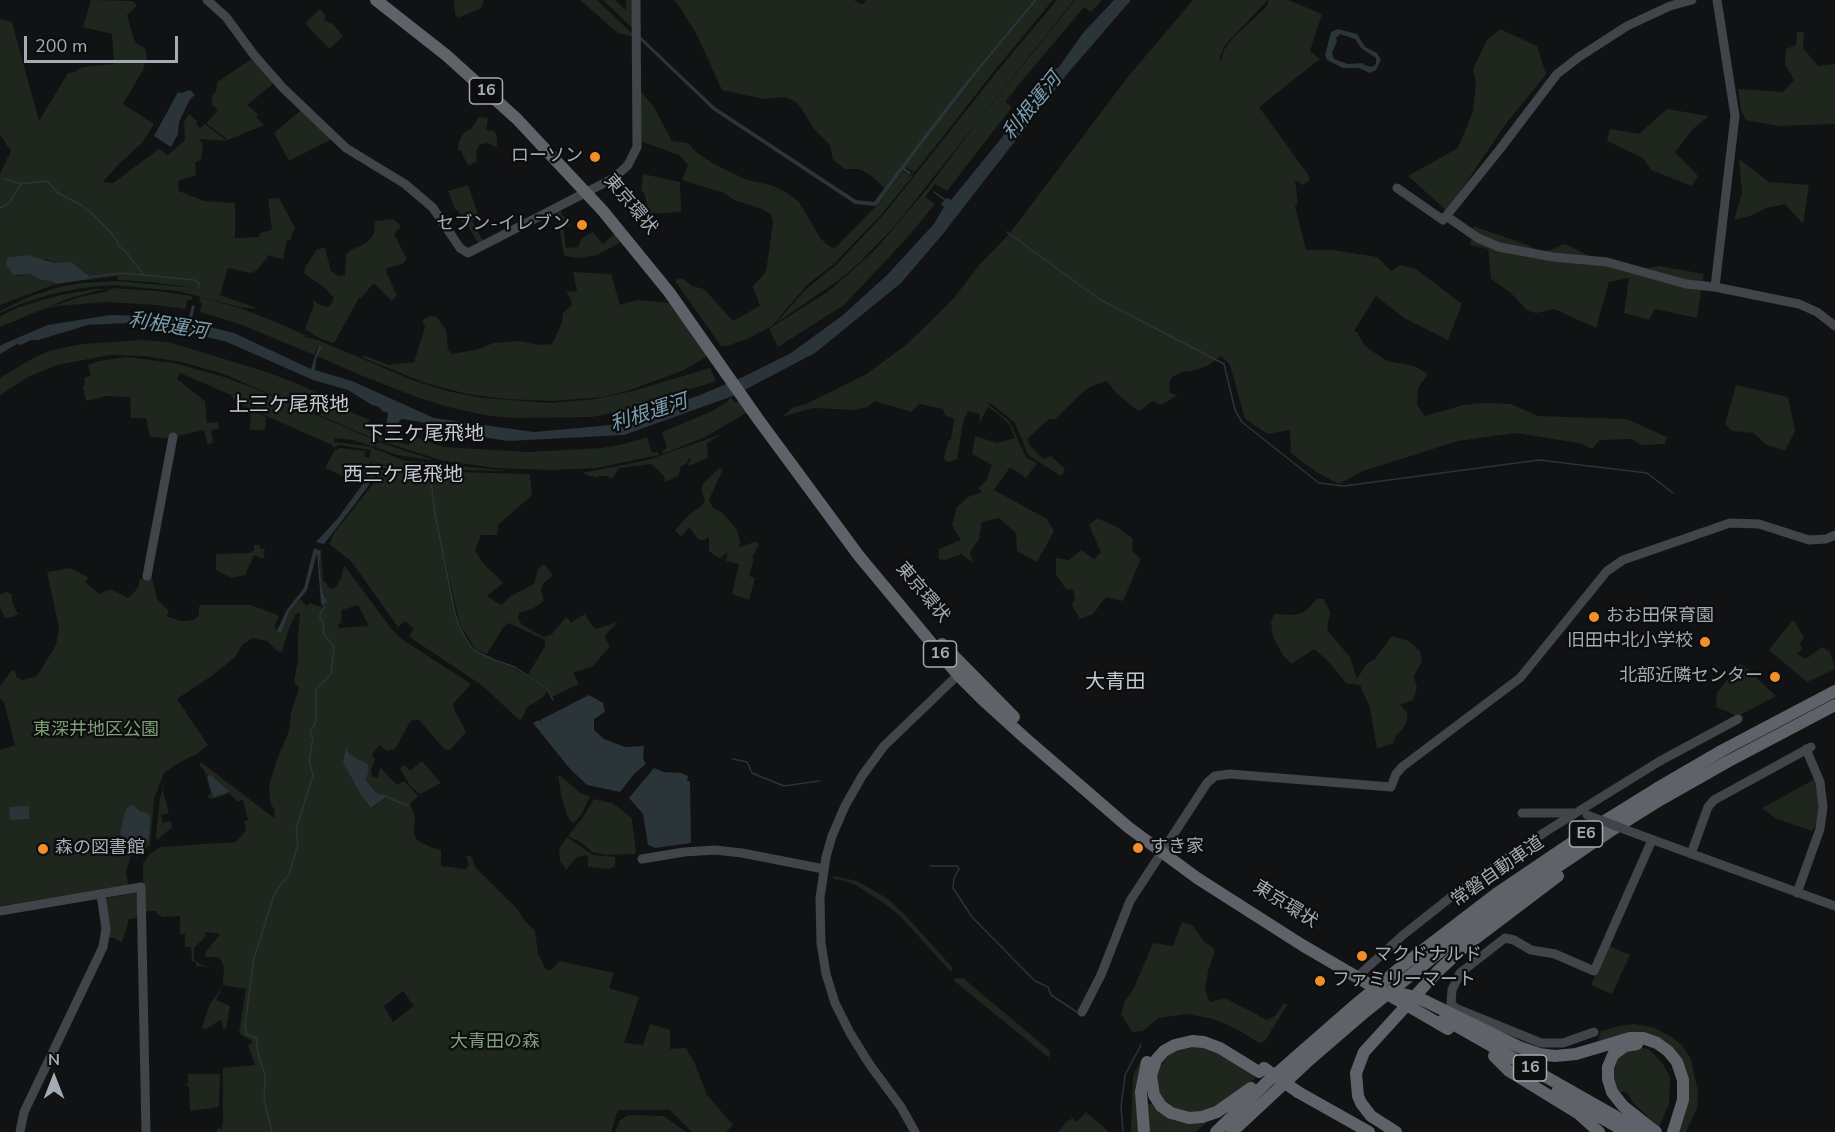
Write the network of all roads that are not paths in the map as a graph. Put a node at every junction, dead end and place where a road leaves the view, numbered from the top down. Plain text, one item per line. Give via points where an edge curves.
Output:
1 (207, 0) edge
2 (376, 0) edge
3 (387, 0) edge
4 (636, 0) edge
5 (1692, 0) edge
6 (1717, 0) edge
7 (1397, 188) dead end
8 (590, 190) junction
9 (1446, 216) junction
10 (1715, 287) junction
11 (1835, 326) edge
12 (173, 437) dead end
13 (1835, 535) edge
14 (147, 576) dead end
15 (962, 672) junction
16 (1835, 692) edge
17 (1835, 705) edge
18 (1738, 719) dead end
19 (1660, 800) junction
20 (1551, 812) junction
21 (1522, 813) dead end
22 (1574, 813) junction
23 (1556, 825) junction
24 (1652, 840) junction
25 (1164, 850) junction
26 (1690, 854) junction
27 (642, 859) dead end
28 (824, 869) junction
29 (1797, 893) junction
30 (101, 894) junction
31 (1835, 906) edge
32 (0, 910) edge
33 (1365, 977) junction
34 (1416, 1004) junction
35 (1355, 1005) junction
36 (1082, 1012) dead end
37 (1594, 1032) dead end
38 (1494, 1056) junction
39 (1262, 1070) junction
40 (1296, 1094) junction
41 (20, 1132) edge
42 (146, 1132) edge
43 (915, 1132) edge
44 (1144, 1132) edge
45 (1216, 1132) edge
46 (1232, 1132) edge
47 (1356, 1132) edge
48 (1369, 1132) edge
49 (1396, 1132) edge
50 (1599, 1132) edge
51 (1626, 1132) edge
52 (1643, 1132) edge
53 (1656, 1132) edge
54 (1667, 1132) edge
55 (1673, 1132) edge

1 - 8 street via 226,17 283,88 346,148 398,180 433,208 466,253
2 - 8 highway, 東京環状 / 16 via 517,118
3 - 8 highway, 東京環状 / 16 via 485,81 552,144
4 - 8 street via 636,147 624,170
5 - 9 street via 1628,26 1557,74
6 - 10 street via 1735,116
7 - 9 street via 1443,220
8 - 15 highway, 東京環状 / 16 via 878,569
9 - 10 street via 1499,247 1607,262 1667,280
10 - 11 street via 1799,304
12 - 14 street
13 - 25 street via 1809,540 1759,524 1730,523 1626,558 1607,571 1520,678 1402,767 1391,788 1218,775 1207,783
15 - 25 highway, 東京環状 / 16
15 - 28 street via 875,757 845,806
16 - 35 highway, 常磐自動車道 / E6 via 1723,750 1589,831 1461,920
17 - 19 highway, 常磐自動車道 / E6
18 - 22 street
19 - 46 highway, 常磐自動車道 / E6 via 1458,937 1315,1054
19 - 49 highway via 1463,948 1373,1040 1358,1066 1356,1089 1366,1110
20 - 21 street
20 - 22 street
20 - 23 street
22 - 23 street
22 - 24 street, bridge
23 - 33 street via 1403,934
24 - 26 street
24 - 37 street via 1594,971 1505,938 1461,973 1452,990 1451,1003 1455,1008 1541,1043 1563,1043
25 - 33 highway, 東京環状 / 16 via 1238,905
25 - 36 street via 1130,901
26 - 29 street
26 - 29 street via 1714,800 1809,748 1823,807 1820,830
27 - 28 street via 722,851
28 - 43 street via 820,943 835,1004
29 - 31 street
30 - 32 street
30 - 41 street via 106,929 102,947 24,1112
30 - 42 street via 141,887
33 - 34 highway, 東京環状 / 16, bridge
33 - 34 highway, 東京環状 / 16, bridge
34 - 38 highway, 東京環状 / 16
34 - 52 highway, 東京環状 / 16
34 - 55 highway via 1539,1054 1576,1054 1630,1038 1657,1043 1677,1062 1683,1080 1682,1107
35 - 39 highway via 1243,1094 1209,1115 1189,1118 1171,1113 1157,1100 1151,1083 1154,1066 1164,1051 1192,1041 1220,1048
35 - 45 highway, 常磐自動車道 / E6
38 - 50 highway via 1509,1071 1579,1114
38 - 51 highway, 東京環状 / 16
39 - 40 highway
39 - 44 highway via 1231,1046 1209,1037 1184,1035 1168,1040 1152,1055 1143,1077
40 - 47 highway
40 - 48 highway
53 - 54 highway via 1615,1096 1610,1086 1607,1073 1613,1055 1625,1046 1638,1044 1658,1050 1672,1065 1677,1078 1677,1102

